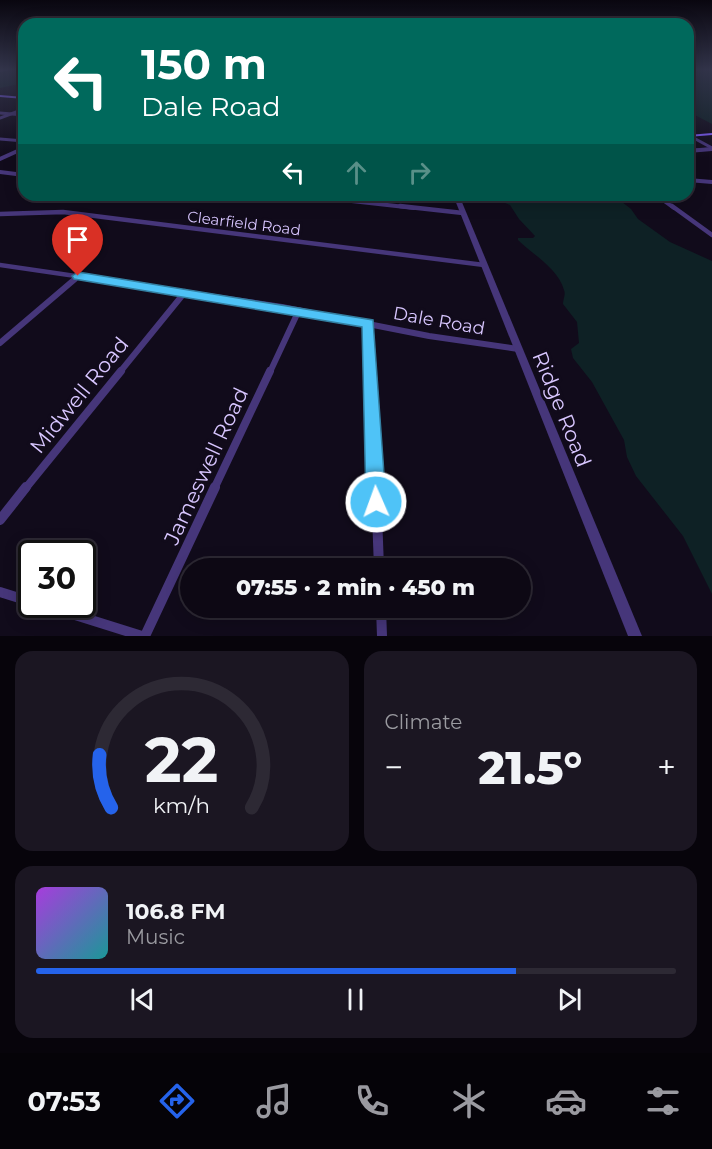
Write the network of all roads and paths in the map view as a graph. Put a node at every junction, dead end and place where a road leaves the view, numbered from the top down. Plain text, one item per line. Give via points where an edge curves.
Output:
1 (18, 111) edge
2 (0, 113) edge
3 (11, 114) junction
4 (18, 115) edge
5 (0, 118) edge
6 (712, 134) edge
7 (694, 136) edge
8 (694, 138) edge
9 (0, 139) edge
10 (18, 140) edge
11 (712, 147) edge
12 (694, 149) edge
13 (18, 151) edge
14 (0, 159) edge
15 (0, 172) edge
16 (18, 174) edge
17 (694, 181) edge
18 (711, 183) edge
19 (357, 201) edge
20 (458, 201) edge
21 (664, 201) edge
22 (367, 202) joint
23 (463, 213) junction
24 (0, 214) edge
25 (712, 235) edge
26 (0, 265) edge
27 (484, 265) junction
28 (78, 276) junction
29 (185, 292) junction
30 (299, 310) junction
31 (369, 323) junction
32 (0, 343) edge
33 (518, 349) junction
34 (0, 520) edge
35 (379, 558) edge
36 (0, 592) edge
37 (18, 598) edge
38 (85, 618) edge
39 (381, 618) edge
40 (143, 636) edge
41 (382, 636) edge
42 (635, 636) edge

1 - 3 street
2 - 3 street
3 - 4 street
3 - 5 street
6 - 7 main road
8 - 11 street
9 - 10 street
11 - 12 street
13 - 14 street
15 - 16 street
17 - 18 street
19 - 22 street
20 - 23 street, Ridge Road
21 - 25 street
22 - 23 street
23 - 27 street, Ridge Road
24 - 27 street, Clearfield Road via 63,212
26 - 28 street, Dale Road
27 - 33 street, Ridge Road
28 - 29 street, Dale Road
28 - 32 street
29 - 30 street, Dale Road
29 - 34 street, Midwell Road
30 - 31 street, Dale Road
30 - 40 street, Jameswell Road
31 - 33 street, Dale Road
31 - 35 street
33 - 42 street, Ridge Road
36 - 37 street
38 - 40 street
39 - 41 street

